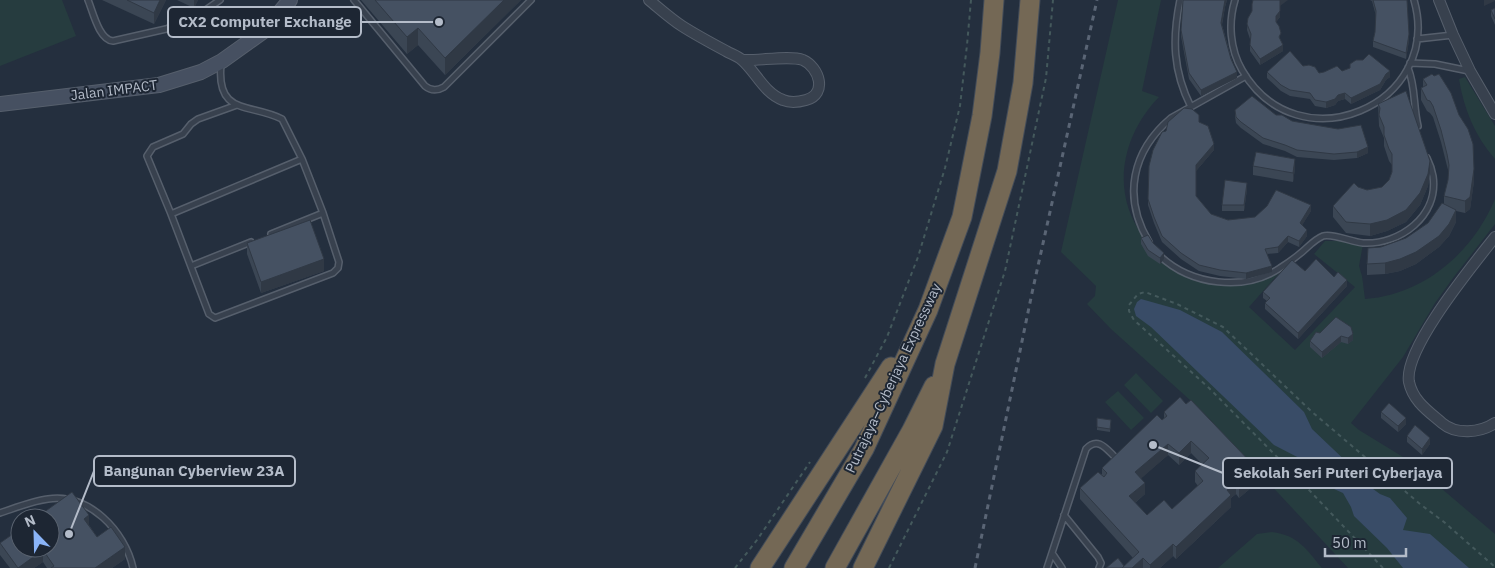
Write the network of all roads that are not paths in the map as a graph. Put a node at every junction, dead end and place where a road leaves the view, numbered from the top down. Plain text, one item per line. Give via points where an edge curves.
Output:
1 (88, 0) edge
2 (220, 0) edge
3 (290, 0) edge
4 (354, 0) edge
5 (531, 0) edge
6 (649, 0) edge
7 (994, 0) edge
8 (1030, 0) edge
9 (1180, 0) edge
10 (1235, 0) edge
11 (1414, 0) edge
12 (1439, 0) edge
13 (1453, 35) junction
14 (1417, 39) junction
15 (742, 60) junction
16 (222, 61) junction
17 (1409, 66) junction
18 (1470, 71) junction
19 (1246, 76) junction
20 (0, 104) edge
21 (237, 105) junction
22 (1191, 107) junction
23 (1495, 114) edge
24 (1418, 129) edge
25 (1426, 155) edge
26 (302, 159) junction
27 (324, 213) junction
28 (171, 214) junction
29 (1495, 237) edge
30 (262, 238) edge
31 (253, 241) edge
32 (191, 266) junction
33 (928, 310) junction
34 (945, 364) junction
35 (1495, 423) edge
36 (1114, 456) edge
37 (0, 513) edge
38 (1064, 515) junction
39 (1052, 553) junction
40 (1047, 567) edge
41 (133, 568) edge
42 (760, 568) edge
43 (794, 568) edge
44 (835, 568) edge
45 (863, 568) edge
46 (1062, 568) edge
47 (1099, 568) edge

1 - 2 lane via 106,40 114,41 166,29 194,18
3 - 16 street, Jalan IMPACT via 264,31
4 - 5 lane via 425,86 434,90 444,87
6 - 15 street via 682,26
7 - 33 highway, Putrajaya–Cyberjaya Expressway via 983,107 970,182 962,217
8 - 34 highway via 1023,83 1008,171
9 - 22 lane via 1175,29 1176,59
10 - 19 lane via 1231,18 1232,42
11 - 14 lane via 1418,16
12 - 13 street
13 - 14 lane
13 - 18 street
14 - 17 lane
15 - 15 street via 803,60 815,71 820,89 806,100 783,100 767,88
16 - 20 street, Jalan IMPACT via 201,72 159,85
16 - 21 lane via 223,91
17 - 18 lane via 1435,64
17 - 19 lane via 1394,88 1375,104 1353,114 1329,119 1304,117 1281,108 1261,95
17 - 24 lane
18 - 23 street
19 - 22 lane
21 - 26 lane via 282,119
21 - 28 lane via 198,119 183,134 150,150 147,156
22 - 25 lane via 1171,118 1147,144 1137,165 1133,188 1135,211 1143,233 1154,249 1174,267 1194,277 1217,282 1263,277 1326,235 1364,243 1400,235 1420,220 1430,204 1433,177
26 - 27 lane
26 - 28 lane
27 - 30 lane
27 - 32 lane via 339,262 333,273 215,318 209,314
28 - 32 lane
29 - 35 street via 1436,316 1416,352 1409,374 1412,391 1420,404 1446,426 1472,431
31 - 32 lane
33 - 42 highway
33 - 43 highway, Putrajaya–Cyberjaya Expressway via 864,448
34 - 44 highway
34 - 45 highway via 933,426
36 - 38 lane via 1100,443 1090,444
37 - 41 lane via 48,498 76,500 104,518 122,541
38 - 39 lane
38 - 47 lane via 1098,557
39 - 40 lane
39 - 46 lane

